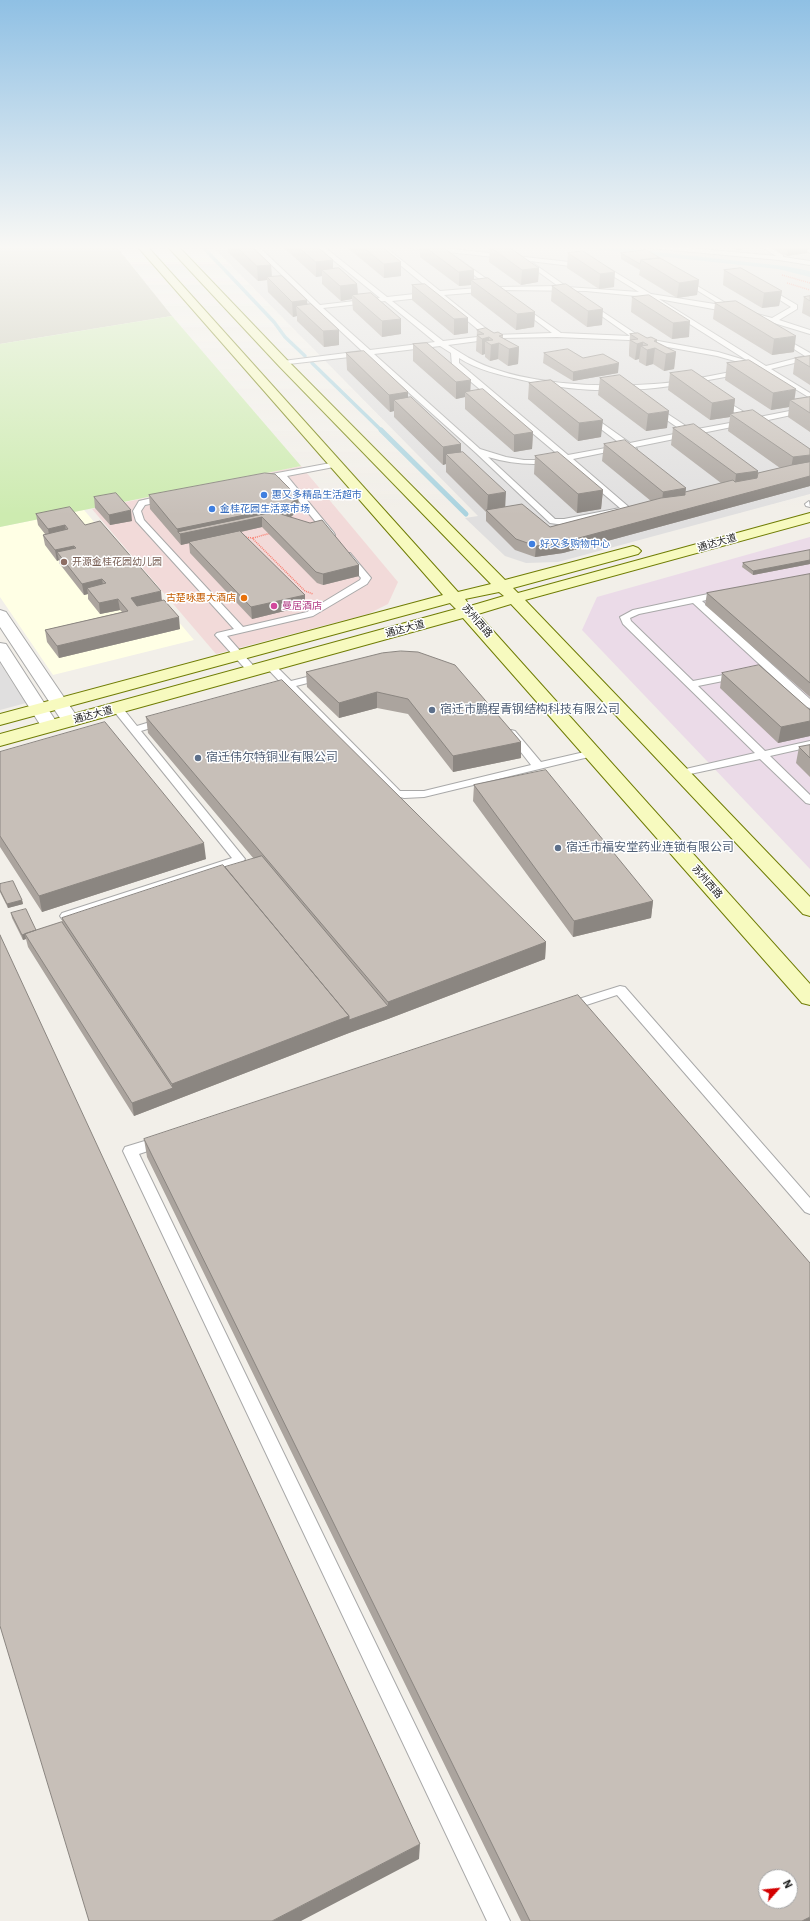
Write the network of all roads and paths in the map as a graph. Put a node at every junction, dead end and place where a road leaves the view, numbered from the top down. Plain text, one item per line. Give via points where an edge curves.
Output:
1 (222, 336) edge
2 (257, 336) edge
3 (350, 336) edge
4 (432, 336) edge
5 (560, 336) joint
6 (634, 336) edge
7 (714, 336) edge
8 (776, 336) edge
9 (492, 337) joint
10 (642, 341) junction
11 (441, 343) junction
12 (368, 352) junction
13 (455, 352) junction
14 (810, 357) edge
15 (283, 363) junction
16 (765, 368) junction
17 (691, 380) junction
18 (545, 383) junction
19 (626, 387) junction
20 (557, 392) edge
21 (810, 396) edge
22 (810, 409) edge
23 (581, 410) edge
24 (752, 421) junction
25 (765, 429) edge
26 (691, 433) junction
27 (704, 443) edge
28 (628, 446) junction
29 (477, 451) junction
30 (641, 455) edge
31 (567, 459) junction
32 (336, 464) junction
33 (281, 474) junction
34 (252, 480) edge
35 (177, 495) edge
36 (810, 507) edge
37 (277, 531) edge
38 (239, 537) edge
39 (252, 538) junction
40 (502, 586) junction
41 (733, 591) edge
42 (455, 597) junction
43 (515, 599) junction
44 (334, 600) junction
45 (694, 600) junction
46 (468, 612) junction
47 (2, 620) edge
48 (241, 630) junction
49 (0, 648) edge
50 (239, 655) junction
51 (270, 666) junction
52 (770, 668) junction
53 (253, 671) junction
54 (332, 674) edge
55 (690, 684) junction
56 (289, 685) junction
57 (259, 694) edge
58 (59, 704) junction
59 (810, 705) edge
60 (117, 708) junction
61 (39, 709) junction
62 (171, 719) edge
63 (0, 720) edge
64 (71, 721) junction
65 (504, 725) edge
66 (50, 726) junction
67 (134, 730) junction
68 (0, 740) edge
69 (810, 744) edge
70 (593, 753) junction
71 (762, 755) junction
72 (538, 766) junction
73 (681, 773) junction
74 (810, 801) edge
75 (810, 909) edge
76 (66, 916) edge
77 (810, 998) edge
78 (552, 1013) edge
79 (175, 1136) edge
80 (810, 1208) edge
81 (498, 1921) edge

1 - 32 main road, 苏州西路
2 - 15 main road
3 - 12 lane
4 - 11 lane
5 - 9 lane
5 - 10 lane
6 - 10 lane
7 - 16 lane
8 - 14 lane
9 - 11 lane
10 - 16 lane via 718,354
11 - 12 lane
11 - 13 lane
12 - 15 lane
12 - 29 lane
13 - 18 lane via 467,360 504,374
13 - 31 lane via 455,364
14 - 16 lane
15 - 40 main road
16 - 17 lane
16 - 21 lane
17 - 19 lane via 655,386
17 - 24 lane
18 - 19 lane via 597,388
18 - 20 lane
19 - 26 lane
22 - 24 lane
23 - 28 lane
24 - 25 lane
24 - 26 lane
26 - 27 lane
26 - 28 lane
28 - 30 lane
28 - 31 lane
29 - 31 lane via 500,459 533,464
29 - 31 lane via 553,521 564,522 626,508
32 - 33 lane
32 - 42 main road, 苏州西路
33 - 34 lane
33 - 44 lane via 366,578 364,582
35 - 48 lane via 142,503 137,511 140,521
36 - 40 main road, 通达大道
36 - 43 main road, 通达大道
37 - 39 path
38 - 39 path
39 - 44 path via 305,591
40 - 42 main road, 通达大道
40 - 43 main road
41 - 45 lane
42 - 46 main road, 苏州西路
42 - 50 main road, 通达大道
43 - 46 main road, 通达大道
43 - 73 main road
44 - 48 lane via 310,614
45 - 52 lane
45 - 55 lane via 636,612 625,617 626,622
46 - 51 main road, 通达大道
46 - 70 main road, 苏州西路
47 - 58 street
48 - 50 lane via 220,635
49 - 61 street
50 - 53 lane
50 - 58 main road, 通达大道
51 - 53 main road, 通达大道
51 - 56 lane
52 - 55 lane
52 - 59 lane
53 - 60 main road, 通达大道
54 - 56 lane
55 - 71 lane
56 - 57 lane
56 - 72 lane via 396,793 424,794
58 - 61 main road, 通达大道
58 - 64 street
60 - 64 main road, 通达大道
60 - 67 lane
61 - 63 main road, 通达大道
61 - 66 street
62 - 67 lane
64 - 66 main road, 通达大道
65 - 72 lane
66 - 68 main road, 通达大道
67 - 76 lane via 239,859
69 - 71 lane
70 - 72 lane
70 - 77 main road, 苏州西路
71 - 73 lane
71 - 74 lane
73 - 75 main road
78 - 80 lane via 620,990
79 - 81 lane via 130,1151

